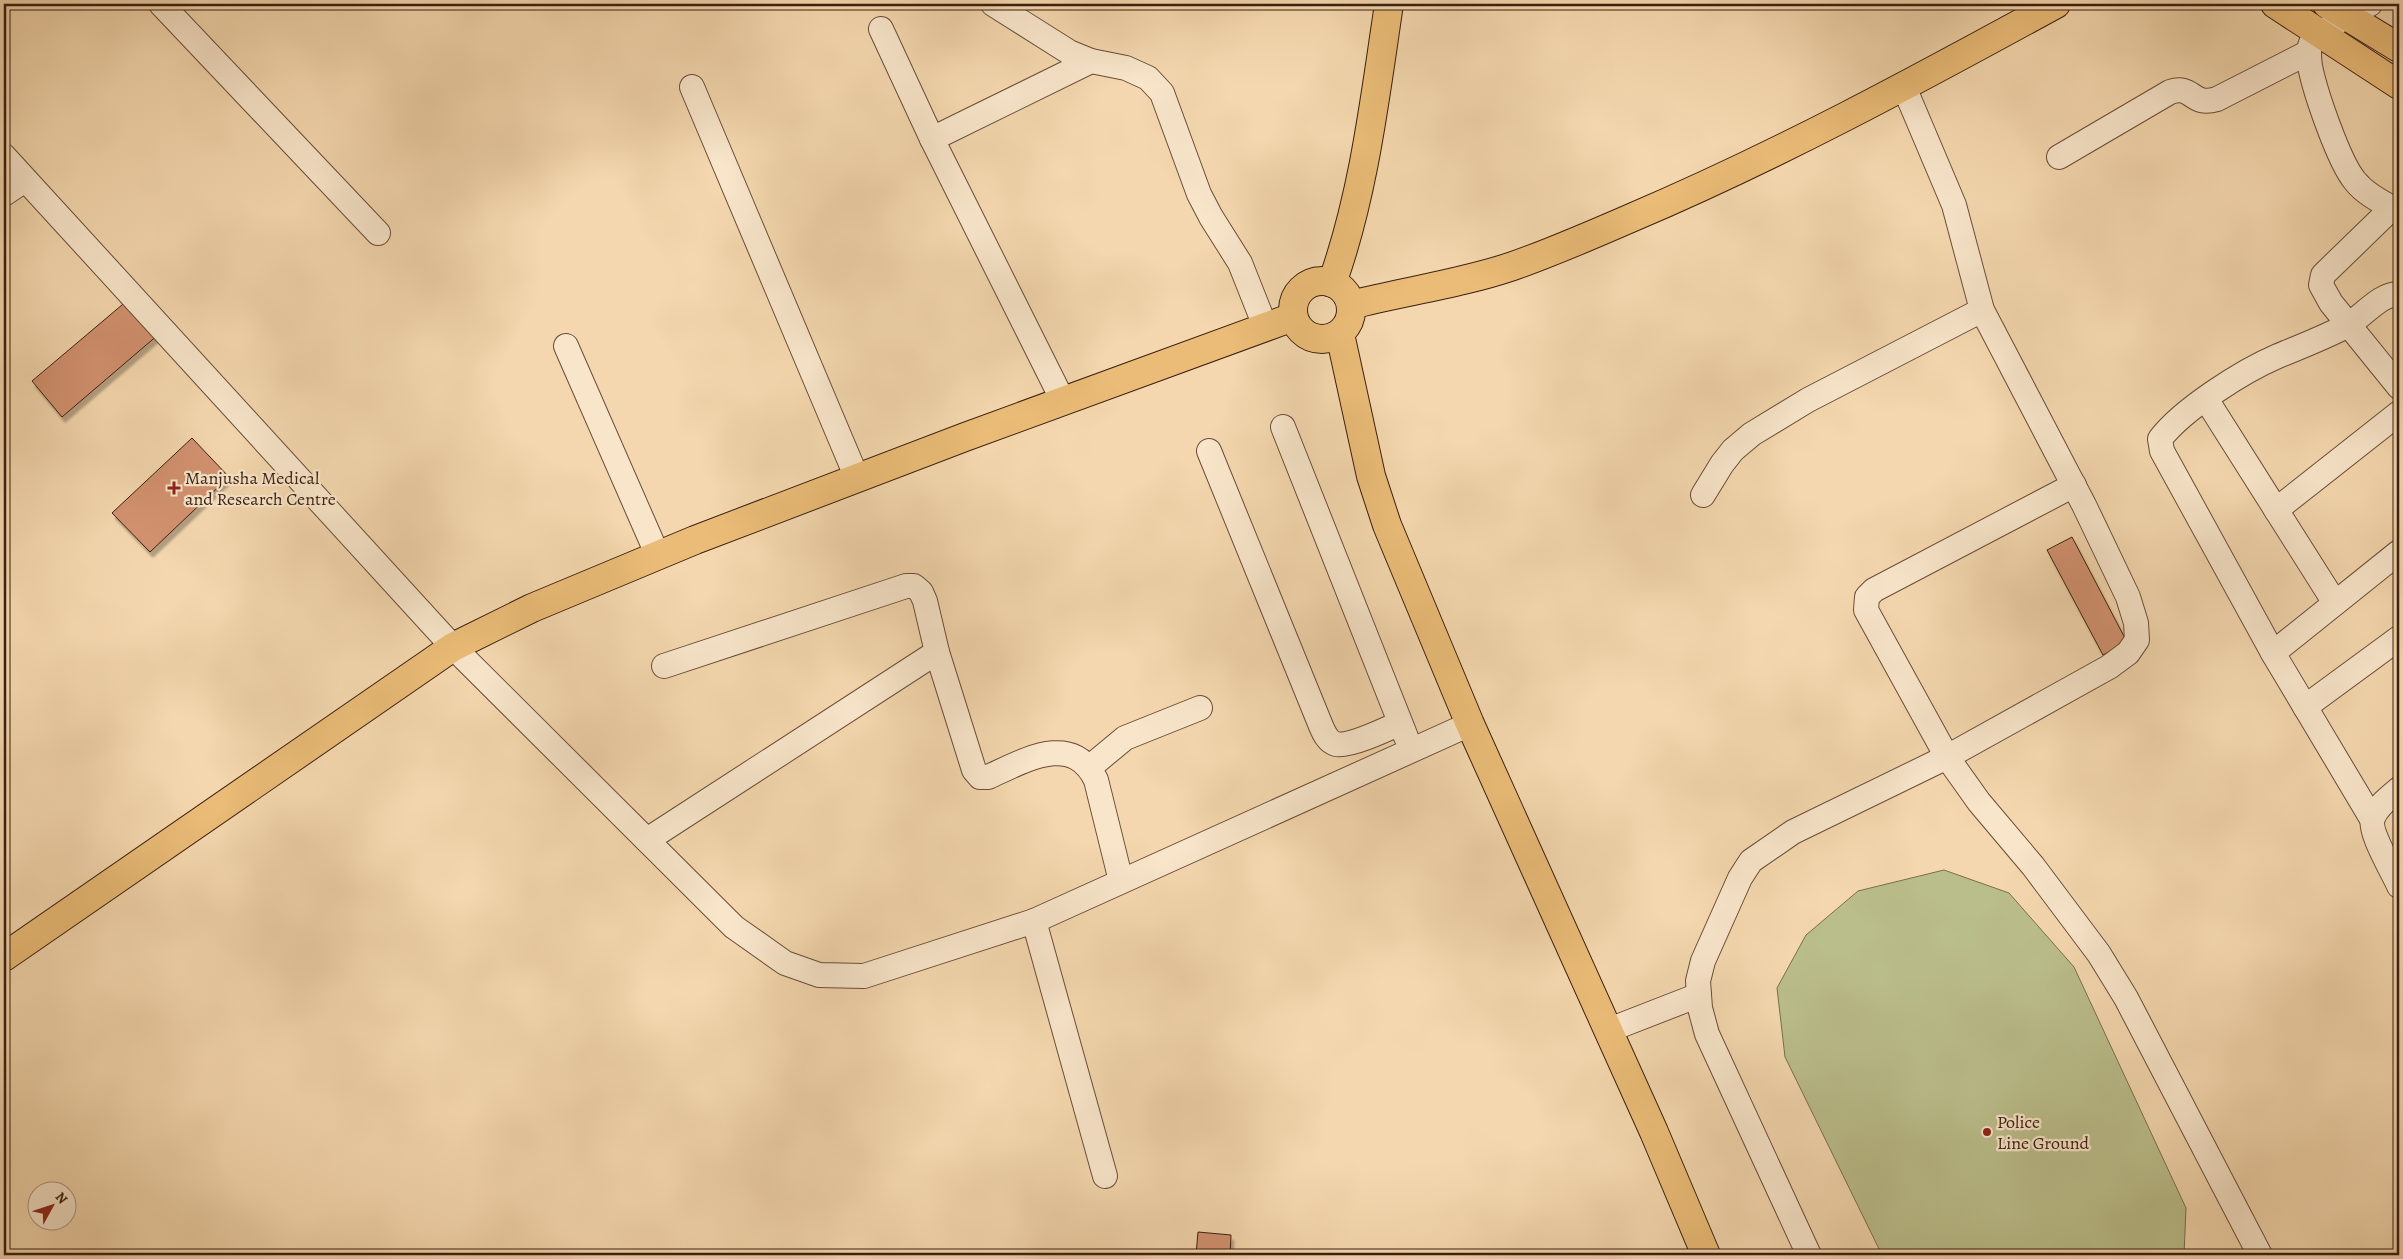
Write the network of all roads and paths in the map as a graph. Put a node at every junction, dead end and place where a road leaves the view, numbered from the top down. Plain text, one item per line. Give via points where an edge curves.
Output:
1 (160, 4) edge
2 (993, 4) edge
3 (1389, 4) edge
4 (2056, 4) edge
5 (2275, 4) edge
6 (2348, 8) edge
7 (881, 29) dead end
8 (2315, 43) junction
9 (2399, 48) edge
10 (1091, 61) junction
11 (2399, 85) edge
12 (692, 87) dead end
13 (1904, 87) junction
14 (932, 139) junction
15 (4, 156) edge
16 (2059, 157) dead end
17 (25, 180) junction
18 (4, 194) edge
19 (2396, 210) edge
20 (378, 233) dead end
21 (1332, 282) junction
22 (2399, 294) edge
23 (1351, 305) junction
24 (1982, 310) junction
25 (1294, 317) junction
26 (2348, 324) junction
27 (1265, 326) junction
28 (1340, 334) junction
29 (566, 346) dead end
30 (2399, 386) edge
31 (2206, 399) junction
32 (1063, 401) junction
33 (2399, 413) edge
34 (1283, 427) dead end
35 (1209, 451) dead end
36 (857, 478) junction
37 (2074, 485) junction
38 (1703, 495) dead end
39 (2276, 510) junction
40 (2399, 552) edge
41 (658, 556) junction
42 (2335, 603) junction
43 (2399, 638) edge
44 (453, 647) junction
45 (936, 652) junction
46 (2273, 652) junction
47 (664, 666) dead end
48 (2305, 707) junction
49 (1200, 708) dead end
50 (1400, 724) junction
51 (1470, 724) junction
52 (1411, 750) junction
53 (1946, 757) junction
54 (1090, 767) junction
55 (2399, 789) edge
56 (2372, 818) junction
57 (647, 840) junction
58 (2396, 872) edge
59 (1121, 881) junction
60 (1034, 921) junction
61 (4, 957) edge
62 (1699, 995) junction
63 (1608, 1030) junction
64 (1105, 1176) dead end
65 (1706, 1255) edge
66 (1809, 1255) edge
67 (2260, 1255) edge

1 - 20 street
2 - 10 street via 1050,41
3 - 21 main road via 1356,201 1348,239
4 - 13 main road
5 - 8 main road
6 - 8 street
6 - 9 main road
7 - 14 street
8 - 11 main road
8 - 16 street via 2218,99 2199,101 2191,93 2178,89 2170,92
8 - 19 street via 2312,78 2345,166 2356,182
10 - 14 street
10 - 27 street via 1126,68 1148,78 1162,93 1199,194 1240,263
12 - 36 street
13 - 23 main road via 1697,190 1575,242 1452,284 1400,292
13 - 24 street via 1954,205
14 - 32 street
15 - 17 street
17 - 18 street
17 - 44 street
19 - 26 street via 2323,275 2321,285 2330,303
21 - 23 main road via 1341,288
21 - 25 main road via 1306,285 1295,299
22 - 26 street via 2385,298
23 - 28 main road via 1350,321
24 - 37 street
24 - 38 street via 1808,400 1752,434 1733,450
25 - 27 main road
25 - 28 main road via 1304,333 1312,338 1322,340
26 - 30 street
26 - 31 street via 2240,376
27 - 32 main road
28 - 51 main road via 1370,476 1386,525
29 - 41 street
31 - 39 street
31 - 46 street via 2167,430 2160,439 2162,451
32 - 36 main road
33 - 39 street
34 - 50 street
35 - 50 street via 1328,739 1336,744 1348,743
36 - 41 main road
37 - 53 street via 2128,597 2136,623 2137,640 2128,653 2109,667
37 - 53 street via 1885,583 1867,598 1866,610 1870,621
39 - 42 street
40 - 42 street
41 - 44 main road via 532,608
42 - 46 street
43 - 48 street
44 - 57 street
44 - 61 main road
45 - 47 street via 921,592 914,586 906,586
45 - 54 street via 974,770 980,777 988,777 1026,760 1052,753 1078,757
45 - 57 street
46 - 48 street
48 - 56 street
49 - 54 street via 1125,738
50 - 52 street
51 - 52 street
51 - 63 main road
52 - 59 street
53 - 62 street via 1793,832 1751,861 1740,878 1703,961 1698,981
53 - 67 street via 2099,954 2160,1061
54 - 59 street
55 - 56 street
56 - 58 street via 2373,831
57 - 60 street via 734,926 785,963 820,975 864,976
59 - 60 street
60 - 64 street
62 - 63 street
62 - 66 street via 1707,1034
63 - 65 main road

